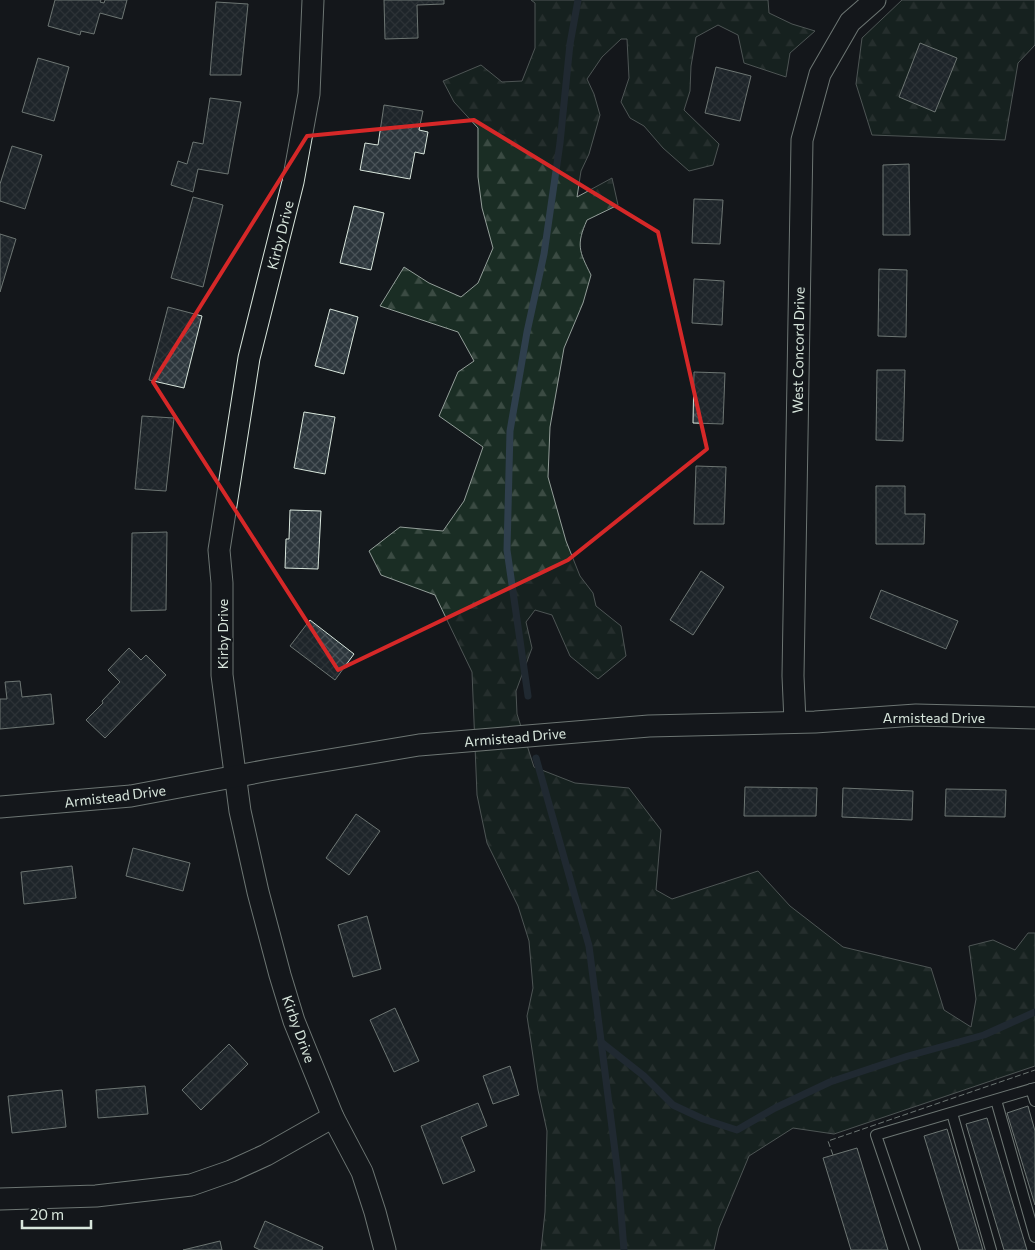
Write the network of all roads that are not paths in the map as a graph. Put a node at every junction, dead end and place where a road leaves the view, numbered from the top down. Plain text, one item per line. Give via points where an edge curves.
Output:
1 (313, 0) edge
2 (875, 0) edge
3 (1035, 718) edge
4 (795, 722) junction
5 (235, 776) junction
6 (0, 807) edge
7 (1033, 1088) edge
8 (996, 1100) junction
9 (1035, 1101) edge
10 (952, 1112) junction
11 (333, 1117) junction
12 (0, 1199) edge
13 (1035, 1236) edge
14 (385, 1250) edge
15 (915, 1250) edge
16 (991, 1250) edge

1 - 5 street, Kirby Drive via 307,103 293,182 249,358 220,550 222,675
2 - 4 street, West Concord Drive via 850,22 820,74 802,140 793,676
3 - 4 street, Armistead Drive via 916,715
4 - 5 street, Armistead Drive via 649,726 419,745
5 - 6 street, Armistead Drive via 131,796
5 - 11 street, Kirby Drive via 258,892 280,975 294,1021
7 - 8 lane
7 - 9 lane
8 - 10 lane
8 - 13 lane
10 - 15 lane via 876,1135
10 - 16 lane
11 - 12 street via 266,1155 191,1185 96,1196
11 - 14 street, Kirby Drive via 362,1172

